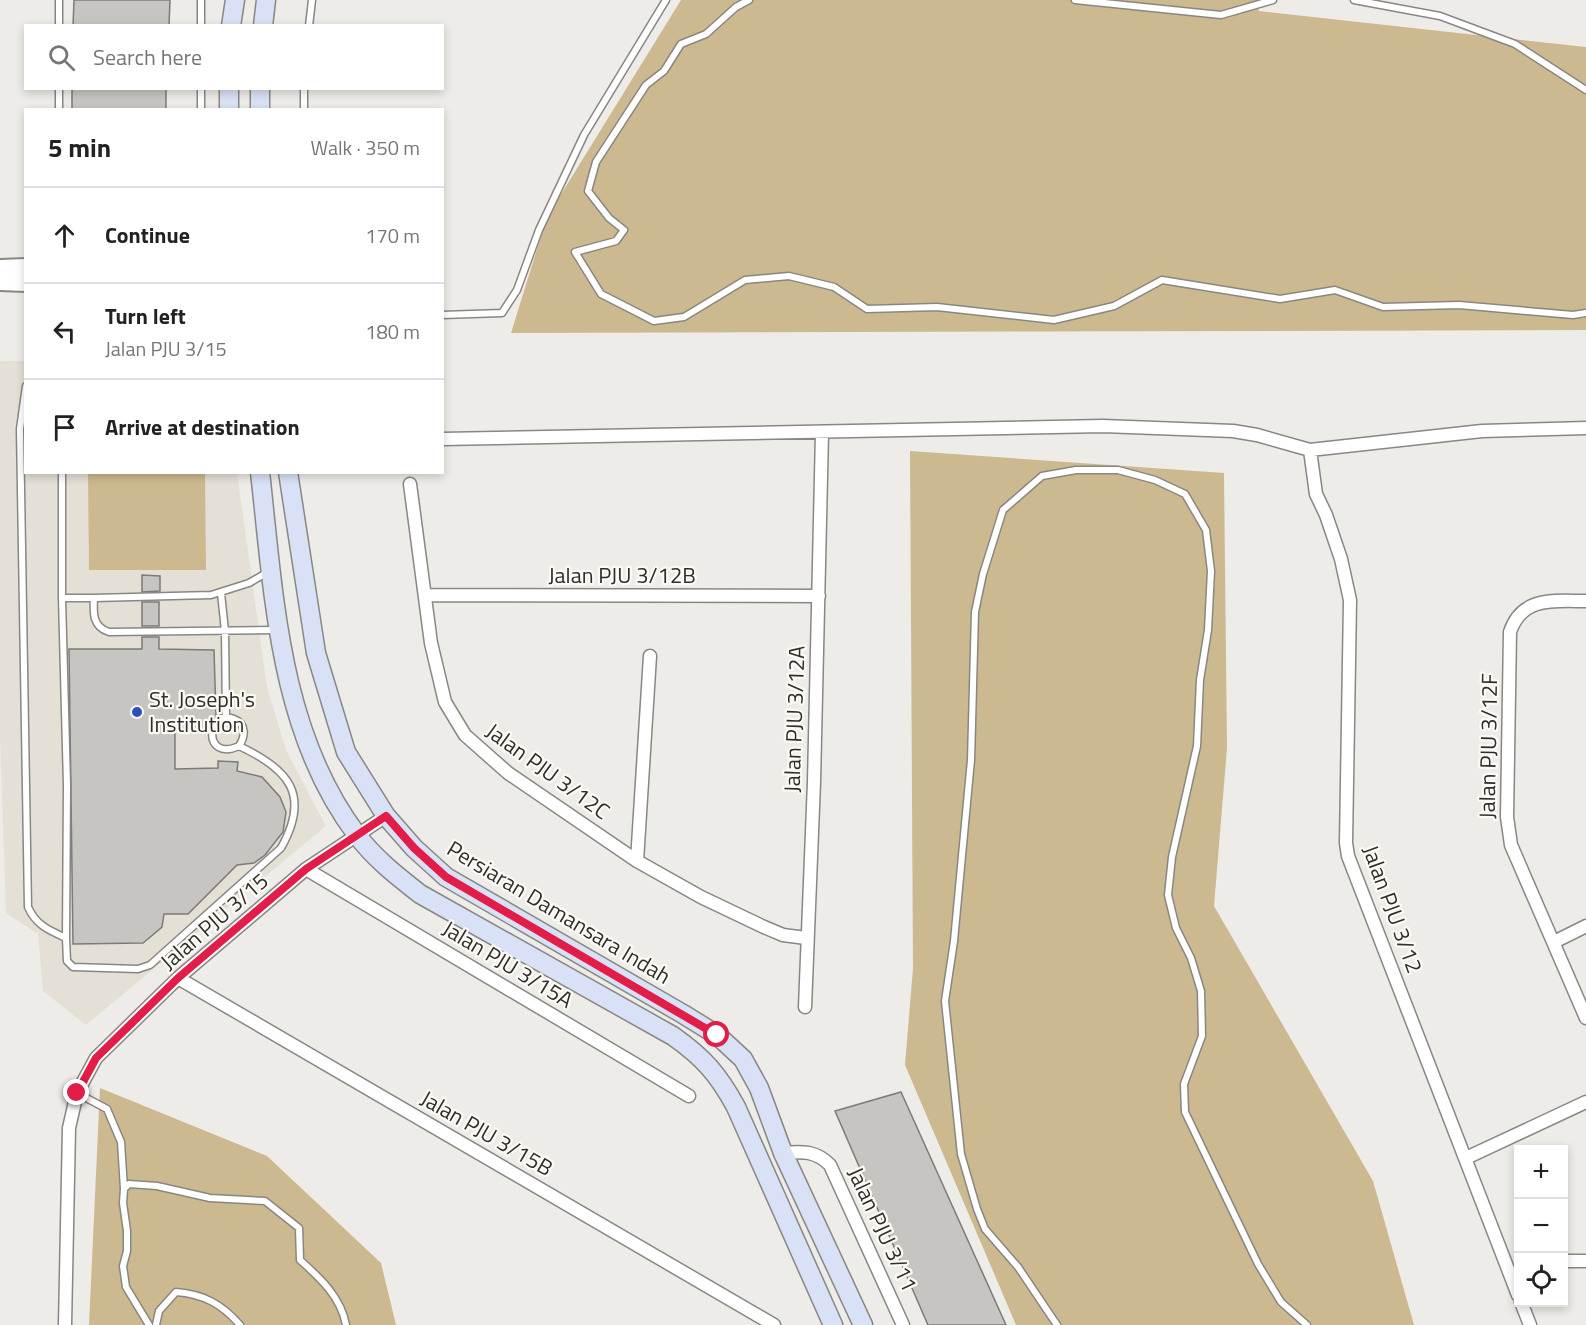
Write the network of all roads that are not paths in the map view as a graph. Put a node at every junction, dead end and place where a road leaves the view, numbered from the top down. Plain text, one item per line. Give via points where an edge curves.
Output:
1 (59, 0) edge
2 (201, 0) edge
3 (235, 0) edge
4 (266, 0) edge
5 (312, 0) edge
6 (666, 0) edge
7 (749, 0) edge
8 (1075, 0) edge
9 (1273, 0) edge
10 (1354, 0) edge
11 (59, 24) edge
12 (201, 24) edge
13 (231, 24) edge
14 (263, 24) edge
15 (309, 24) edge
16 (59, 90) edge
17 (201, 90) edge
18 (229, 90) edge
19 (260, 90) edge
20 (304, 90) edge
21 (1586, 90) edge
22 (58, 108) edge
23 (201, 108) edge
24 (229, 108) edge
25 (260, 108) edge
26 (304, 108) edge
27 (0, 267) edge
28 (24, 267) edge
29 (0, 282) edge
30 (24, 283) edge
31 (1586, 313) edge
32 (444, 315) edge
33 (24, 389) edge
34 (1586, 428) edge
35 (822, 433) junction
36 (444, 440) edge
37 (1310, 450) junction
38 (62, 474) edge
39 (288, 474) edge
40 (257, 476) edge
41 (410, 484) dead end
42 (272, 570) junction
43 (221, 593) junction
44 (425, 595) junction
45 (819, 596) junction
46 (62, 598) junction
47 (94, 598) junction
48 (1586, 601) edge
49 (280, 630) junction
50 (225, 631) junction
51 (650, 657) dead end
52 (226, 717) junction
53 (239, 746) junction
54 (386, 816) junction
55 (356, 834) junction
56 (637, 861) junction
57 (306, 869) junction
58 (1586, 926) edge
59 (66, 938) junction
60 (806, 938) junction
61 (1554, 942) junction
62 (178, 978) junction
63 (805, 1007) dead end
64 (1586, 1018) edge
65 (77, 1093) junction
66 (689, 1096) dead end
67 (1586, 1102) edge
68 (783, 1153) junction
69 (1466, 1158) junction
70 (124, 1190) junction
71 (1568, 1261) edge
72 (1586, 1261) edge
73 (1514, 1273) edge
74 (1523, 1307) edge
75 (65, 1325) edge
76 (149, 1325) edge
77 (156, 1325) edge
78 (240, 1325) edge
79 (346, 1325) edge
80 (774, 1325) edge
81 (832, 1325) edge
82 (863, 1325) edge
83 (903, 1325) edge
84 (1057, 1325) edge
85 (1307, 1325) edge
86 (1530, 1325) edge

1 - 11 lane
2 - 12 lane
3 - 13 main road
4 - 14 main road
5 - 15 lane
6 - 32 lane via 584,135 539,230 517,290 502,313
7 - 31 lane via 706,34 681,44 664,71 646,85 596,162 588,191 624,230 616,241 575,252 601,294 654,321 684,317 745,280 789,276 834,287 867,309 937,307 1054,320 1114,306 1162,279 1280,299 1335,290 1383,307 1459,304
8 - 9 lane via 1221,15
10 - 21 lane via 1440,16 1515,44
16 - 22 lane
17 - 23 lane
18 - 24 main road
19 - 25 main road
20 - 26 lane
27 - 28 street
29 - 30 street
33 - 59 lane via 20,429 28,907 33,919 44,929
34 - 37 street via 1482,431
35 - 36 street
35 - 37 street via 1014,427 1184,428 1257,435
35 - 45 street, Jalan PJU 3/12A
37 - 69 street, Jalan PJU 3/12 via 1316,494 1341,559 1350,600 1348,856
38 - 46 lane
39 - 54 main road, Persiaran Damansara Indah via 316,653 346,752
40 - 42 main road
41 - 44 street, Jalan PJU 3/12C
42 - 43 lane
42 - 49 main road
43 - 47 lane
43 - 50 lane
44 - 45 street, Jalan PJU 3/12B
44 - 56 street, Jalan PJU 3/12C via 445,702 465,735 507,773
45 - 60 street, Jalan PJU 3/12A
46 - 47 lane
46 - 59 lane
47 - 50 lane via 97,625 110,632
48 - 61 street, Jalan PJU 3/12F via 1540,601 1530,605 1514,621 1510,632 1508,831
49 - 50 lane
49 - 55 main road via 288,680 312,759
50 - 52 lane
51 - 56 street
52 - 53 lane via 236,719 243,727 244,737
52 - 53 lane via 216,722 211,731 212,741 230,751
53 - 59 lane via 264,758 282,771 288,781 294,815 281,848 150,965 138,969 73,968 67,961
54 - 55 street, Jalan PJU 3/15
54 - 68 main road, Persiaran Damansara Indah via 446,877 717,1035 743,1059 759,1088
55 - 57 street, Jalan PJU 3/15
55 - 81 main road via 384,865 420,894 673,1036 698,1054 719,1076 736,1107
56 - 60 street, Jalan PJU 3/12C via 764,927
57 - 62 street, Jalan PJU 3/15
57 - 66 street, Jalan PJU 3/15A
58 - 61 street
60 - 63 street, Jalan PJU 3/12A
61 - 64 street, Jalan PJU 3/12F
62 - 65 street, Jalan PJU 3/15 via 96,1058
62 - 80 street, Jalan PJU 3/15B
65 - 70 lane via 107,1109 121,1142
65 - 75 street, Jalan PJU 3/15 via 69,1128
67 - 69 street
68 - 82 main road, Persiaran Damansara Indah
68 - 83 street, Jalan PJU 3/11 via 820,1156 830,1166
69 - 73 street, Jalan PJU 3/12
70 - 76 lane via 126,1287
70 - 79 lane via 129,1184 210,1198 265,1201 299,1228 300,1260 336,1298
71 - 72 street
74 - 86 street
77 - 78 lane via 159,1311 176,1292 206,1298 228,1311
84 - 85 lane via 1018,1267 985,1229 977,1209 961,1154 945,1001 971,760 975,612 1003,510 1042,477 1076,470 1118,470 1155,480 1185,494 1206,530 1209,618 1200,680 1197,746 1172,857 1168,895 1176,928 1201,991 1202,1036 1184,1084 1185,1112 1258,1264 1281,1302

